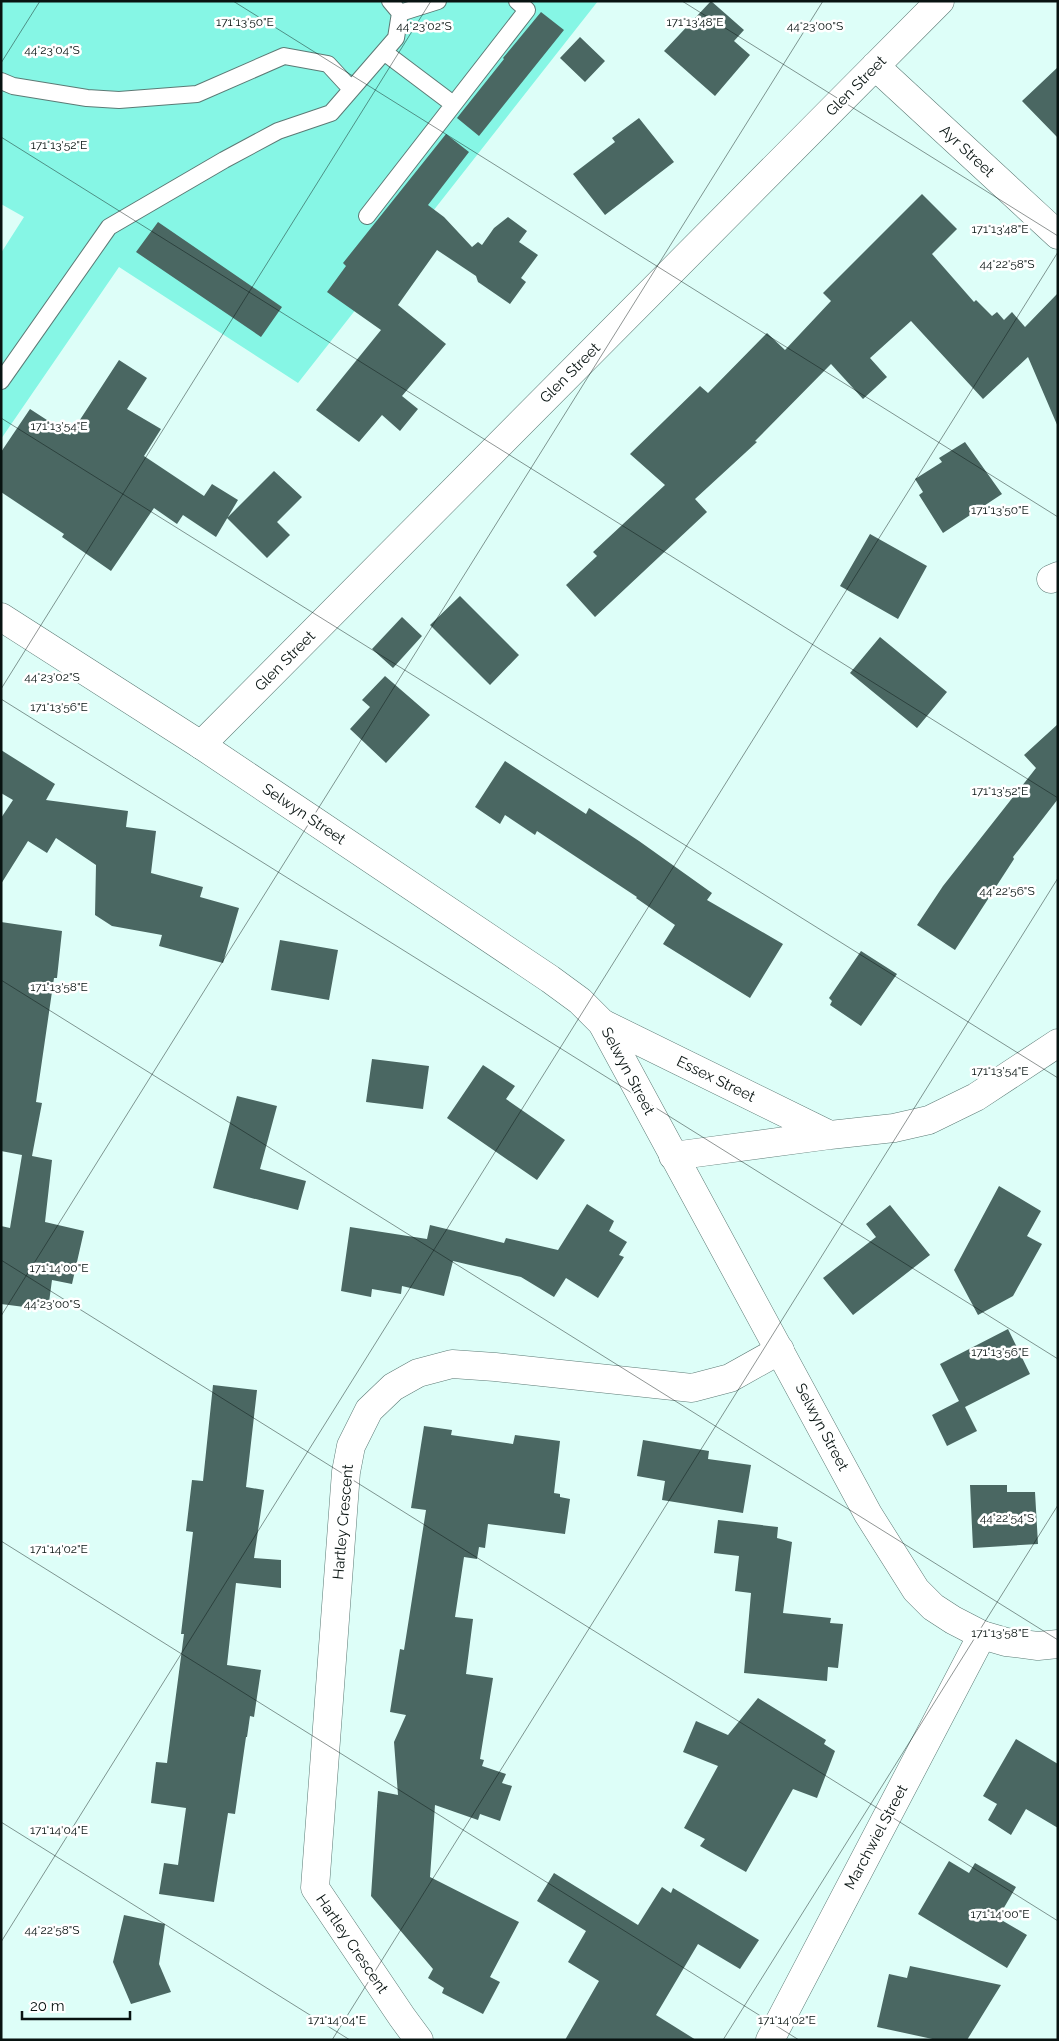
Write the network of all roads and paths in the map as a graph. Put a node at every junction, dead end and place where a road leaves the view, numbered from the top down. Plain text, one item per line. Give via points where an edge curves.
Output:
1 (438, 1) edge
2 (517, 1) edge
3 (940, 1) edge
4 (395, 7) edge
5 (384, 52) junction
6 (875, 66) junction
7 (1, 81) edge
8 (351, 89) junction
9 (453, 104) junction
10 (367, 216) dead end
11 (1058, 235) edge
12 (1, 382) edge
13 (1, 617) edge
14 (201, 745) junction
15 (602, 1023) junction
16 (1058, 1042) edge
17 (830, 1135) junction
18 (673, 1156) junction
19 (780, 1350) junction
20 (982, 1635) junction
21 (1058, 1644) edge
22 (419, 2040) edge
23 (770, 2040) edge

1 - 4 lane
2 - 9 lane via 526,10
3 - 6 street, Glen Street
4 - 5 lane via 396,38
5 - 8 lane
5 - 9 lane
6 - 11 street, Ayr Street
6 - 14 street, Glen Street
7 - 8 lane via 13,86 87,98 119,100 196,94 284,56 328,64
8 - 12 lane via 331,113 278,131 109,227
9 - 10 lane
13 - 14 street, Selwyn Street
14 - 15 street, Selwyn Street via 550,979 580,1001
15 - 17 street, Essex Street
15 - 18 street, Selwyn Street
16 - 17 street via 976,1097 929,1120 894,1128
17 - 18 street
18 - 19 street, Selwyn Street
19 - 20 street, Selwyn Street via 868,1514 916,1590 953,1620
19 - 22 street, Hartley Crescent via 730,1378 692,1388 452,1364 418,1373 393,1387 369,1410 351,1446 346,1472 315,1888
20 - 21 street, Selwyn Street via 1038,1646
20 - 23 street, Marchwiel Street

